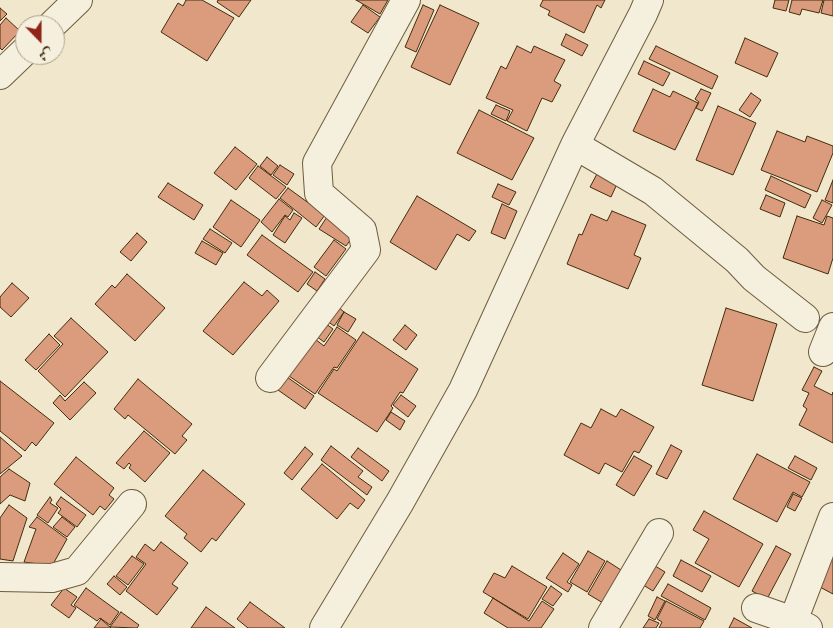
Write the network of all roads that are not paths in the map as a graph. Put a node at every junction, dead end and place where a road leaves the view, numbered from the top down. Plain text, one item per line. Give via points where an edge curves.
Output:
1 (78, 0) edge
2 (406, 0) edge
3 (649, 0) edge
4 (62, 15) edge
5 (15, 61) edge
6 (0, 75) edge
7 (575, 145) junction
8 (805, 318) dead end
9 (833, 327) edge
10 (823, 352) dead end
11 (270, 378) dead end
12 (132, 504) dead end
13 (833, 517) edge
14 (659, 533) dead end
15 (0, 577) edge
16 (756, 608) dead end
17 (800, 624) edge
18 (324, 628) edge
19 (603, 628) edge

1 - 4 street
2 - 11 street via 316,163 319,192 362,230 366,250
3 - 7 street
5 - 6 street
7 - 8 street via 653,191
7 - 18 street via 463,390
9 - 10 street
12 - 15 street via 77,571 52,578
13 - 17 street
14 - 19 street
16 - 17 street

